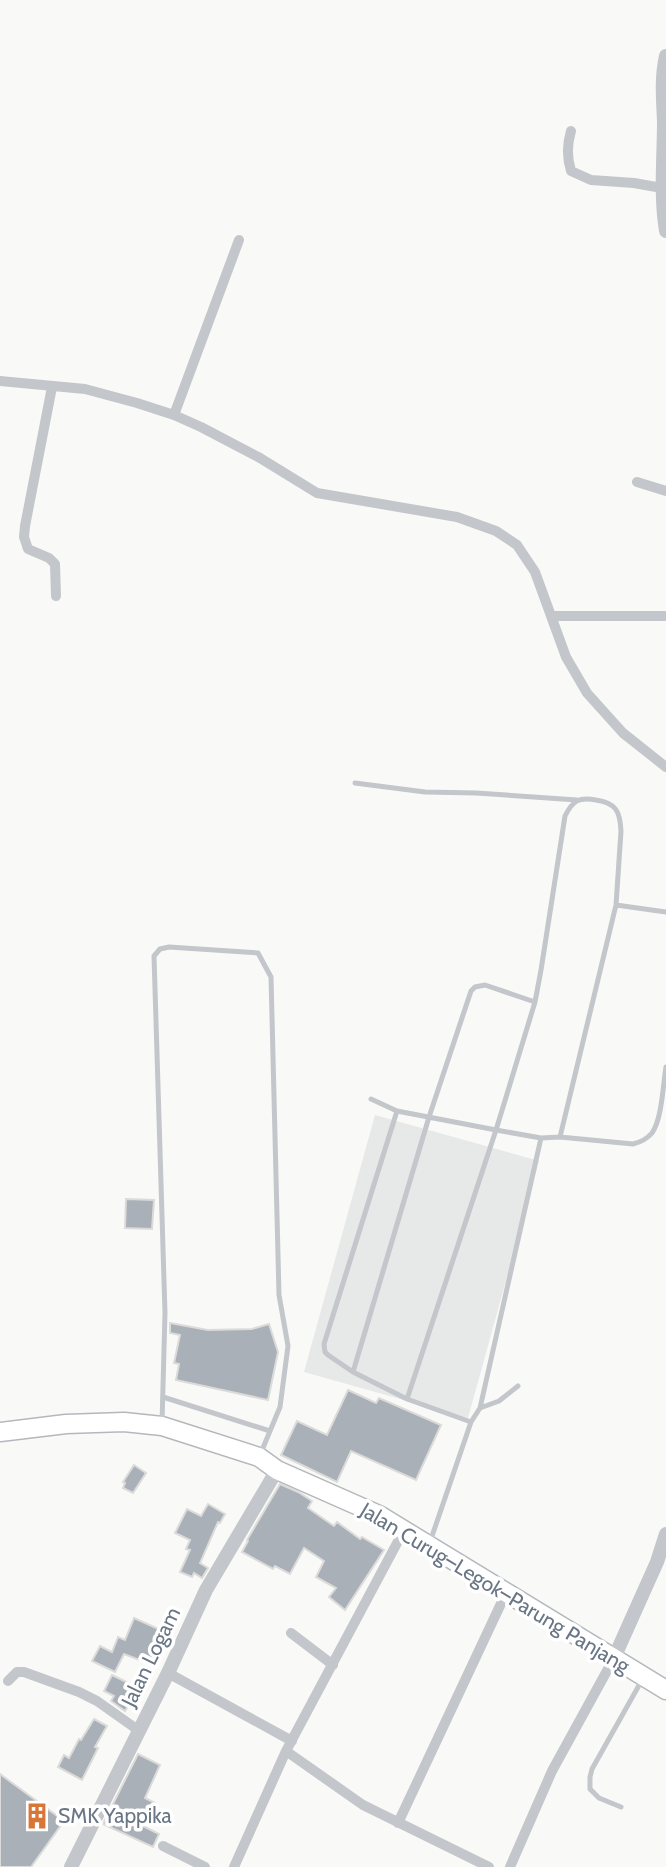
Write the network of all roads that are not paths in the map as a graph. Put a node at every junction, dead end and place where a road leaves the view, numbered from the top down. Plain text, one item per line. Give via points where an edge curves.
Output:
1 (666, 56) edge
2 (571, 131) dead end
3 (662, 188) junction
4 (666, 231) edge
5 (239, 240) dead end
6 (0, 381) edge
7 (52, 387) junction
8 (174, 415) junction
9 (636, 482) dead end
10 (666, 491) edge
11 (56, 596) dead end
12 (552, 616) junction
13 (666, 616) edge
14 (666, 767) edge
15 (355, 783) dead end
16 (577, 800) junction
17 (616, 905) junction
18 (666, 912) edge
19 (535, 1002) junction
20 (666, 1067) edge
21 (371, 1099) dead end
22 (397, 1111) junction
23 (429, 1117) junction
24 (496, 1130) junction
25 (560, 1137) junction
26 (541, 1138) junction
27 (353, 1372) junction
28 (518, 1386) dead end
29 (163, 1397) junction
30 (407, 1399) junction
31 (480, 1408) junction
32 (471, 1422) junction
33 (162, 1426) junction
34 (270, 1430) junction
35 (0, 1432) edge
36 (259, 1457) junction
37 (278, 1471) junction
38 (404, 1531) junction
39 (666, 1534) edge
40 (428, 1545) junction
41 (506, 1592) junction
42 (291, 1633) dead end
43 (614, 1658) junction
44 (332, 1665) junction
45 (168, 1673) junction
46 (644, 1677) junction
47 (8, 1681) dead end
48 (666, 1690) edge
49 (138, 1730) junction
50 (289, 1746) junction
51 (621, 1807) dead end
52 (398, 1823) junction
53 (163, 1846) dead end
54 (472, 1863) edge
55 (71, 1867) edge
56 (205, 1867) edge
57 (234, 1867) edge
58 (489, 1867) edge
59 (510, 1867) edge

1 - 3 street
2 - 3 street via 571,171 591,180
3 - 4 street
5 - 8 street
6 - 7 street
7 - 8 street via 85,389
7 - 11 street via 24,537 28,549 55,564
8 - 12 street via 317,493 457,517 496,531 517,545 526,558
9 - 10 street
12 - 13 street
12 - 14 street via 566,657 587,693 623,733
15 - 16 lane via 425,792
16 - 17 lane via 608,802 619,814
16 - 19 lane via 565,816
17 - 18 lane
17 - 25 lane
19 - 23 lane via 485,985 471,991
19 - 24 lane
20 - 25 lane via 657,1125 643,1141
21 - 22 lane
22 - 23 lane
22 - 27 lane via 324,1344 328,1355
23 - 24 lane
23 - 27 lane
24 - 26 lane
24 - 30 lane
25 - 26 lane
26 - 31 lane
27 - 30 lane
28 - 31 lane
29 - 33 lane
29 - 34 lane
29 - 34 lane via 165,1313 154,956 169,947 258,953 271,977 279,1295 288,1346 280,1407
30 - 32 lane
31 - 32 lane
32 - 40 lane
33 - 35 main road, Jalan Curug–Legok–Parung Panjang via 66,1424
33 - 36 main road, Jalan Curug–Legok–Parung Panjang
34 - 36 lane
36 - 37 main road, Jalan Curug–Legok–Parung Panjang
37 - 38 main road, Jalan Curug–Legok–Parung Panjang via 379,1515
37 - 45 street, Jalan Logam via 206,1590
38 - 40 main road, Jalan Curug–Legok–Parung Panjang
38 - 44 street
39 - 43 street
40 - 41 main road, Jalan Curug–Legok–Parung Panjang
41 - 43 main road, Jalan Curug–Legok–Parung Panjang
41 - 52 street
42 - 44 street
43 - 46 main road, Jalan Curug–Legok–Parung Panjang
43 - 59 street via 552,1771
44 - 50 street
45 - 49 street, Jalan Logam
45 - 50 street
46 - 48 main road, Jalan Curug–Legok–Parung Panjang
46 - 51 lane via 590,1777 590,1789 599,1798
47 - 49 street via 24,1672 79,1692
49 - 55 street, Jalan Logam
50 - 52 street via 363,1805
50 - 57 street
52 - 54 street
53 - 56 street
54 - 58 street

